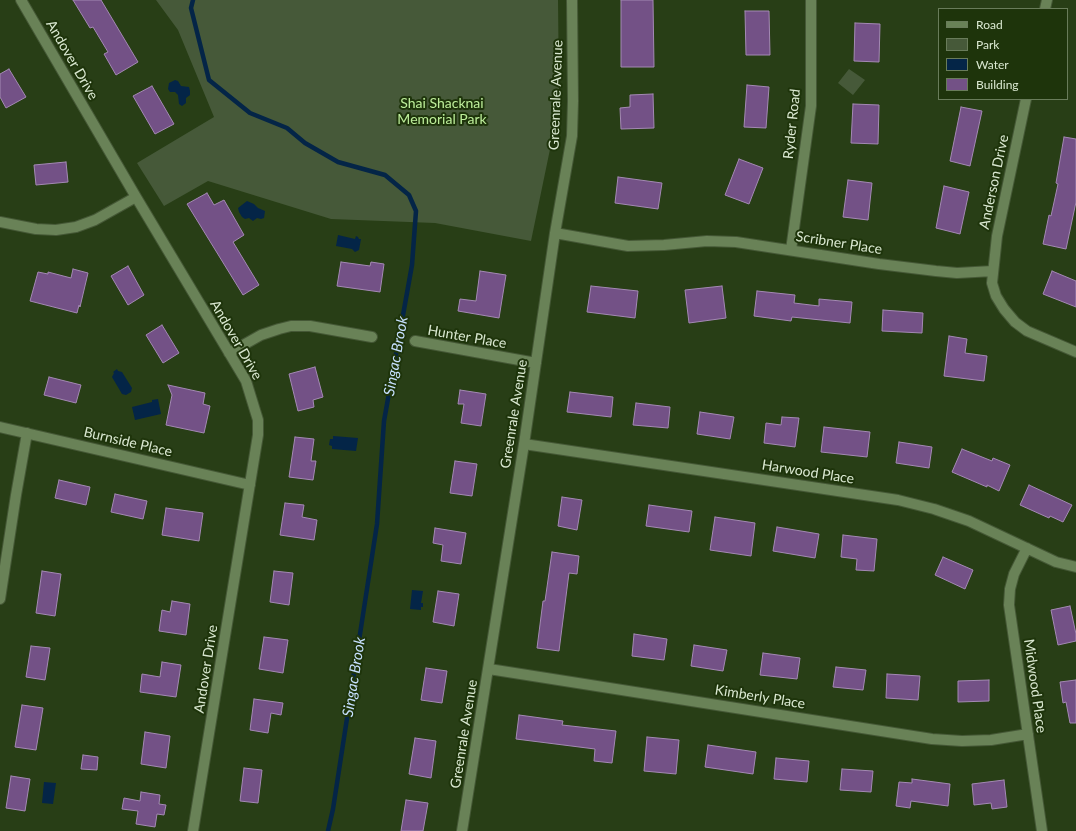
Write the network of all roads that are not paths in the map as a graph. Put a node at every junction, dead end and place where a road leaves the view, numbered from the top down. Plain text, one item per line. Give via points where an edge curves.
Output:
1 (21, 0) edge
2 (572, 0) edge
3 (811, 0) edge
4 (1026, 100) edge
5 (136, 197) junction
6 (0, 222) edge
7 (555, 233) junction
8 (790, 250) junction
9 (992, 271) junction
10 (372, 337) dead end
11 (416, 342) dead end
12 (1076, 352) edge
13 (229, 353) junction
14 (536, 363) junction
15 (0, 427) edge
16 (27, 433) junction
17 (524, 444) junction
18 (250, 485) junction
19 (1027, 548) junction
20 (1076, 566) edge
21 (0, 599) edge
22 (489, 669) junction
23 (1028, 734) junction
24 (193, 831) edge
25 (462, 831) edge
26 (1042, 831) edge

1 - 5 street, Andover Drive
2 - 7 street, Greenrale Avenue via 572,136
3 - 8 street, Ryder Road via 811,106
4 - 9 street, Anderson Drive
5 - 6 street via 95,220 76,227 36,230
5 - 13 street, Andover Drive
7 - 8 street, Scribner Place via 628,246 707,241 736,242
7 - 14 street, Greenrale Avenue
8 - 9 street, Scribner Place via 936,271
9 - 12 street via 996,296 1015,322 1027,331
10 - 13 street via 310,326 291,326 261,335
11 - 14 street, Hunter Place
13 - 18 street, Andover Drive via 246,381 258,420
14 - 17 street, Greenrale Avenue
15 - 16 street, Burnside Place
16 - 18 street, Burnside Place
16 - 21 street
17 - 19 street, Harwood Place via 898,500 969,521
17 - 22 street, Greenrale Avenue
18 - 24 street, Andover Drive
19 - 20 street, Harwood Place via 1056,562
19 - 23 street, Midwood Place via 1014,574 1009,605
22 - 23 street, Kimberly Place via 932,739 991,740
22 - 25 street, Greenrale Avenue
23 - 26 street, Midwood Place

